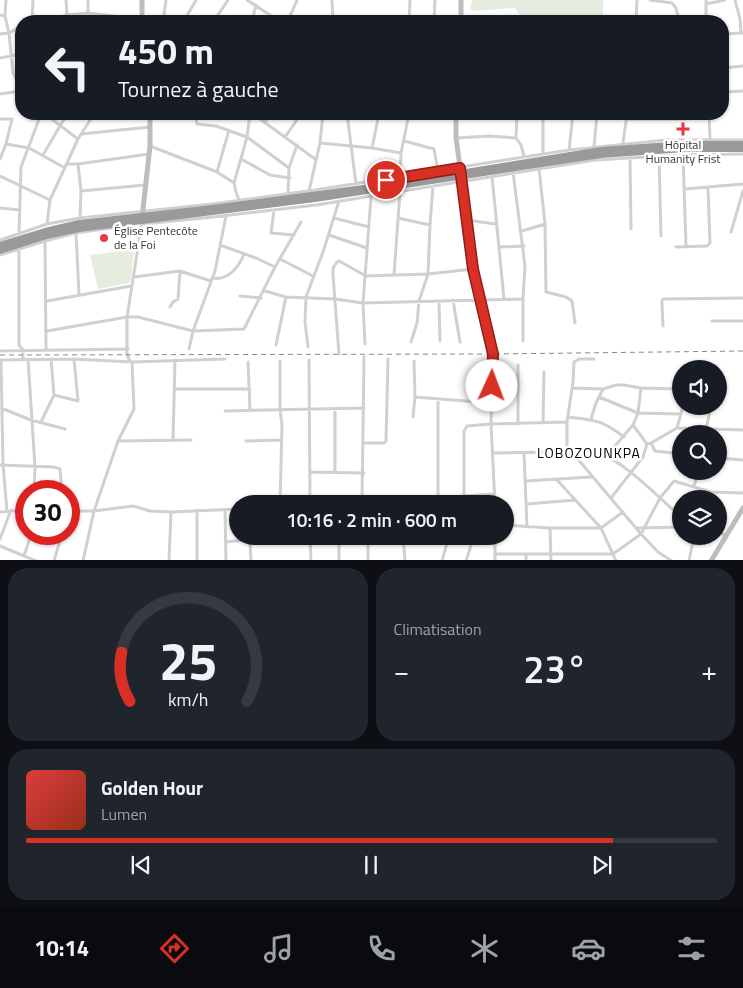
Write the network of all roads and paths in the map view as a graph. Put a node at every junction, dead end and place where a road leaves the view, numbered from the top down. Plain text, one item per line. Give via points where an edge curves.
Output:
1 (6, 0) edge
2 (33, 0) edge
3 (66, 0) edge
4 (88, 0) edge
5 (142, 0) edge
6 (166, 0) edge
7 (196, 0) edge
8 (228, 0) edge
9 (247, 0) edge
10 (332, 0) edge
11 (410, 0) edge
12 (435, 0) edge
13 (460, 0) edge
14 (637, 0) edge
15 (650, 0) edge
16 (725, 0) edge
17 (735, 0) edge
18 (296, 1) edge
19 (706, 2) edge
20 (256, 6) junction
21 (88, 13) junction
22 (0, 15) edge
23 (32, 15) edge
24 (66, 15) edge
25 (73, 15) edge
26 (103, 15) edge
27 (142, 15) edge
28 (164, 15) edge
29 (187, 15) edge
30 (217, 15) edge
31 (254, 15) edge
32 (270, 15) edge
33 (290, 15) edge
34 (333, 15) edge
35 (409, 15) edge
36 (434, 15) edge
37 (461, 15) edge
38 (636, 15) edge
39 (677, 15) edge
40 (706, 15) edge
41 (5, 16) junction
42 (15, 30) edge
43 (9, 33) junction
44 (742, 33) edge
45 (0, 34) edge
46 (729, 34) edge
47 (15, 55) edge
48 (11, 56) junction
49 (0, 58) edge
50 (743, 66) edge
51 (729, 67) edge
52 (15, 77) edge
53 (15, 91) edge
54 (743, 91) edge
55 (729, 92) edge
56 (0, 94) edge
57 (0, 119) edge
58 (40, 120) edge
59 (53, 120) edge
60 (62, 120) edge
61 (90, 120) edge
62 (150, 120) edge
63 (196, 120) edge
64 (251, 120) edge
65 (262, 120) edge
66 (297, 120) edge
67 (322, 120) edge
68 (348, 120) edge
69 (378, 120) edge
70 (408, 120) edge
71 (456, 120) edge
72 (517, 120) edge
73 (543, 120) edge
74 (572, 120) edge
75 (596, 120) edge
76 (627, 120) edge
77 (709, 120) edge
78 (266, 122) joint
79 (59, 124) junction
80 (150, 127) junction
81 (229, 130) junction
82 (81, 134) junction
83 (247, 137) junction
84 (285, 137) junction
85 (456, 138) junction
86 (516, 138) junction
87 (78, 139) junction
88 (710, 139) junction
89 (743, 140) edge
90 (404, 141) junction
91 (320, 143) junction
92 (623, 143) junction
93 (6, 144) junction
94 (743, 144) edge
95 (297, 145) junction
96 (150, 146) junction
97 (350, 146) junction
98 (594, 147) junction
99 (29, 148) junction
100 (372, 148) junction
101 (743, 149) edge
102 (569, 150) junction
103 (401, 153) junction
104 (150, 154) junction
105 (543, 154) junction
106 (743, 154) edge
107 (43, 155) junction
108 (683, 155) junction
109 (524, 156) junction
110 (659, 156) junction
111 (630, 157) junction
112 (0, 159) edge
113 (241, 159) junction
114 (316, 159) junction
115 (78, 164) junction
116 (65, 166) junction
117 (289, 168) junction
118 (540, 168) junction
119 (438, 171) junction
120 (218, 172) junction
121 (513, 172) junction
122 (461, 175) junction
123 (0, 176) edge
124 (492, 176) junction
125 (290, 178) junction
126 (400, 178) junction
127 (234, 183) junction
128 (356, 184) junction
129 (743, 184) edge
130 (20, 185) junction
131 (145, 185) junction
132 (434, 186) junction
133 (708, 188) junction
134 (685, 189) junction
135 (81, 191) junction
136 (309, 191) junction
137 (743, 191) edge
138 (400, 192) junction
139 (288, 194) junction
140 (371, 197) junction
141 (50, 200) junction
142 (239, 200) junction
143 (339, 201) junction
144 (0, 208) edge
145 (20, 210) junction
146 (274, 210) junction
147 (226, 216) junction
148 (80, 218) junction
149 (142, 218) junction
150 (334, 218) junction
151 (398, 218) junction
152 (466, 220) junction
153 (301, 222) dead end
154 (47, 224) junction
155 (496, 224) junction
156 (545, 224) junction
157 (430, 225) junction
158 (369, 227) junction
159 (631, 229) dead end
160 (522, 231) junction
161 (731, 232) dead end
162 (20, 233) junction
163 (76, 233) junction
164 (294, 235) junction
165 (329, 235) junction
166 (661, 236) dead end
167 (0, 240) edge
168 (45, 241) junction
169 (220, 244) junction
170 (0, 245) edge
171 (524, 246) junction
172 (686, 246) junction
173 (500, 247) junction
174 (676, 247) dead end
175 (19, 248) junction
176 (367, 248) junction
177 (0, 251) edge
178 (244, 254) junction
179 (0, 255) edge
180 (280, 259) junction
181 (275, 268) junction
182 (473, 269) junction
183 (180, 272) junction
184 (428, 274) junction
185 (394, 275) junction
186 (313, 276) junction
187 (366, 276) junction
188 (134, 277) junction
189 (211, 281) junction
190 (131, 286) junction
191 (264, 291) junction
192 (79, 295) junction
193 (240, 296) dead end
194 (286, 297) junction
195 (306, 297) junction
196 (260, 298) junction
197 (743, 298) edge
198 (335, 299) junction
199 (504, 299) junction
200 (523, 299) junction
201 (452, 300) junction
202 (479, 300) junction
203 (46, 301) junction
204 (419, 301) junction
205 (439, 301) junction
206 (363, 303) junction
207 (170, 307) dead end
208 (127, 317) junction
209 (712, 321) dead end
210 (743, 321) edge
211 (574, 323) dead end
212 (663, 326) dead end
213 (193, 330) junction
214 (46, 331) junction
215 (440, 341) dead end
216 (523, 341) dead end
217 (411, 342) dead end
218 (460, 342) dead end
219 (366, 344) dead end
220 (276, 345) dead end
221 (308, 347) dead end
222 (128, 349) junction
223 (188, 349) dead end
224 (23, 350) junction
225 (46, 350) junction
226 (0, 351) edge
227 (338, 354) dead end
228 (364, 357) dead end
229 (388, 358) dead end
230 (28, 359) junction
231 (51, 359) junction
232 (74, 359) junction
233 (225, 359) dead end
234 (594, 359) dead end
235 (23, 360) junction
236 (175, 360) junction
237 (309, 360) dead end
238 (280, 361) dead end
239 (414, 361) dead end
240 (131, 362) junction
241 (248, 362) dead end
242 (518, 365) dead end
243 (544, 372) dead end
244 (250, 388) junction
245 (572, 388) junction
246 (641, 388) junction
247 (174, 389) junction
248 (603, 389) junction
249 (672, 389) edge
250 (54, 396) junction
251 (415, 397) junction
252 (599, 397) junction
253 (438, 399) junction
254 (491, 403) junction
255 (1, 408) edge
256 (364, 408) junction
257 (280, 409) junction
258 (336, 409) junction
259 (250, 410) junction
260 (309, 410) junction
261 (225, 411) dead end
262 (638, 413) junction
263 (672, 414) edge
264 (568, 416) junction
265 (413, 417) dead end
266 (591, 419) junction
267 (31, 420) junction
268 (41, 422) junction
269 (543, 422) junction
270 (568, 422) junction
271 (491, 424) junction
272 (518, 424) junction
273 (633, 425) junction
274 (65, 428) dead end
275 (743, 430) edge
276 (672, 431) edge
277 (727, 431) edge
278 (624, 437) junction
279 (1, 440) edge
280 (118, 440) junction
281 (173, 440) junction
282 (190, 440) dead end
283 (281, 440) junction
284 (246, 441) dead end
285 (364, 443) junction
286 (649, 443) junction
287 (569, 451) junction
288 (493, 453) junction
289 (672, 453) edge
290 (524, 454) junction
291 (607, 455) junction
292 (727, 459) edge
293 (743, 460) edge
294 (2, 465) edge
295 (35, 467) junction
296 (310, 472) junction
297 (335, 472) junction
298 (364, 473) junction
299 (630, 473) junction
300 (591, 477) junction
301 (34, 480) edge
302 (61, 480) edge
303 (557, 480) junction
304 (696, 480) edge
305 (526, 481) junction
306 (0, 483) edge
307 (5, 483) junction
308 (694, 486) junction
309 (705, 490) edge
310 (727, 492) edge
311 (743, 493) edge
312 (495, 494) joint
313 (280, 495) edge
314 (310, 495) edge
315 (362, 495) edge
316 (438, 495) edge
317 (464, 495) edge
318 (480, 495) edge
319 (611, 498) junction
320 (660, 498) junction
321 (574, 500) junction
322 (527, 504) junction
323 (743, 508) edge
324 (672, 509) edge
325 (9, 510) junction
326 (15, 510) edge
327 (197, 510) junction
328 (225, 510) junction
329 (229, 510) edge
330 (80, 511) edge
331 (94, 511) junction
332 (0, 512) edge
333 (170, 512) junction
334 (623, 512) junction
335 (514, 526) edge
336 (672, 526) edge
337 (527, 527) junction
338 (550, 528) junction
339 (600, 528) junction
340 (636, 528) junction
341 (645, 528) junction
342 (727, 533) edge
343 (641, 534) junction
344 (0, 539) edge
345 (225, 542) junction
346 (229, 542) edge
347 (28, 545) edge
348 (59, 545) edge
349 (250, 545) edge
350 (310, 545) edge
351 (338, 545) edge
352 (368, 545) edge
353 (404, 545) edge
354 (446, 545) edge
355 (471, 545) edge
356 (496, 545) edge
357 (692, 545) edge
358 (720, 545) edge
359 (0, 546) edge
360 (495, 554) junction
361 (526, 554) junction
362 (613, 554) junction
363 (551, 555) junction
364 (24, 556) junction
365 (36, 560) edge
366 (54, 560) edge
367 (83, 560) edge
368 (169, 560) edge
369 (197, 560) edge
370 (226, 560) edge
371 (251, 560) edge
372 (311, 560) edge
373 (339, 560) edge
374 (368, 560) edge
375 (404, 560) edge
376 (442, 560) edge
377 (466, 560) edge
378 (495, 560) edge
379 (526, 560) edge
380 (551, 560) edge
381 (616, 560) edge
382 (672, 560) edge
383 (689, 560) edge
384 (710, 560) edge

1 - 41 street
2 - 23 street
3 - 24 street
4 - 21 street
5 - 27 main road
6 - 28 street
7 - 29 street
8 - 30 street
9 - 20 street
10 - 34 street
11 - 35 street
12 - 36 street
13 - 37 main road
14 - 38 street
15 - 39 street via 672,3
16 - 19 street
17 - 44 street
18 - 33 street
19 - 40 street
20 - 31 street
20 - 32 street
21 - 25 street
21 - 26 street
22 - 41 street
41 - 43 street
42 - 43 street
43 - 45 street
43 - 48 street
44 - 46 street
47 - 48 street
48 - 49 street
48 - 52 street
50 - 51 street
53 - 56 street
54 - 55 street
57 - 93 street via 12,119
58 - 99 street
59 - 79 street
60 - 79 street
61 - 82 street
62 - 80 main road
63 - 81 street via 196,124
64 - 83 street
65 - 78 street
66 - 84 street
67 - 91 street
68 - 97 street
69 - 100 street
70 - 90 street
71 - 85 main road
72 - 86 street
73 - 105 street
74 - 102 street
75 - 98 street
76 - 92 street
77 - 88 street
78 - 84 street
79 - 87 street
79 - 107 street
80 - 82 street
80 - 96 main road
81 - 83 street
81 - 120 street
82 - 87 street
83 - 113 street
83 - 117 street
84 - 95 street
85 - 86 street
85 - 122 main road
86 - 109 street
87 - 116 street
88 - 89 street
88 - 92 street
90 - 103 street
90 - 119 street via 434,149
91 - 97 street
91 - 114 street
92 - 98 street
93 - 99 street
93 - 112 street
94 - 122 highway via 608,149
95 - 114 street
95 - 117 street
96 - 104 main road
96 - 120 street
97 - 100 street
97 - 128 street
98 - 102 street
99 - 107 street
99 - 130 street via 21,167
100 - 103 street
101 - 122 highway via 609,154
102 - 105 street
103 - 126 street
104 - 115 street
104 - 131 main road
105 - 109 street
106 - 108 street
107 - 116 street
108 - 110 street
108 - 134 street
109 - 122 street
110 - 111 street
110 - 166 street
111 - 118 street
111 - 159 street
113 - 125 street via 272,176
113 - 127 street
114 - 136 street
115 - 116 street
115 - 135 street
116 - 141 street
117 - 125 street
118 - 121 street
118 - 156 street
119 - 122 street
119 - 126 street
120 - 127 street
121 - 124 street
121 - 160 street
122 - 124 street
122 - 132 street
122 - 149 highway
122 - 152 street
123 - 130 street
124 - 155 street
125 - 139 street
126 - 128 street
127 - 142 street
128 - 136 street
129 - 133 street
130 - 141 street
130 - 145 street
131 - 135 street
131 - 149 main road
132 - 138 street
132 - 157 street
133 - 134 street
133 - 172 street via 710,243
134 - 172 street
135 - 148 street
136 - 139 street
137 - 161 street
138 - 140 street
138 - 151 street
139 - 142 street
140 - 143 street
140 - 158 street
141 - 154 street
142 - 149 street
143 - 146 street
143 - 150 street
144 - 145 street
145 - 162 street
146 - 147 street
146 - 164 street via 271,233
147 - 149 street
147 - 169 street
148 - 149 street
148 - 154 street
149 - 163 street
149 - 170 highway via 80,223
149 - 177 highway via 47,236
149 - 188 street
150 - 158 street
150 - 165 street
151 - 157 street
151 - 185 street
152 - 155 street
152 - 182 street
153 - 164 street
154 - 162 street
155 - 173 street
156 - 160 street
156 - 211 street via 546,292 572,301
157 - 184 street
158 - 176 street
160 - 171 street
162 - 167 street
163 - 168 street
163 - 192 street
164 - 180 street
165 - 176 street
165 - 186 street
168 - 175 street
168 - 203 street
169 - 178 street
169 - 189 street
171 - 173 street
171 - 200 street
172 - 174 street
173 - 199 street
175 - 179 street
175 - 224 street via 19,346
176 - 187 street
178 - 181 street
178 - 189 street via 240,265 226,277 212,278
180 - 181 street
180 - 186 street
181 - 191 street
182 - 184 street
182 - 202 street
183 - 188 street
183 - 189 street
183 - 207 street via 178,299
184 - 185 street
184 - 204 street
185 - 187 street
186 - 195 street
187 - 198 street via 336,262 333,268
187 - 206 street
188 - 190 street
189 - 213 street
190 - 192 street
190 - 208 street
191 - 194 street
191 - 196 street
192 - 203 street
193 - 196 street
194 - 195 street
194 - 220 street
195 - 198 street
195 - 221 street
196 - 213 street via 244,329
197 - 212 street via 664,299
198 - 206 street
198 - 227 street
199 - 200 street
199 - 202 street
200 - 216 street
201 - 202 street
201 - 205 street
201 - 218 street
202 - 254 street via 493,354
203 - 214 street
204 - 205 street
204 - 206 street
204 - 217 street
205 - 215 street
206 - 219 street
208 - 213 street
208 - 214 street
208 - 222 street
209 - 210 street
213 - 223 street
214 - 225 street
222 - 225 street
222 - 240 street
224 - 225 street
224 - 226 street
224 - 235 street
228 - 256 street
229 - 285 street via 386,441
230 - 231 street
230 - 235 street
230 - 267 street
231 - 232 street
231 - 250 street
232 - 240 street
232 - 250 street via 78,401
233 - 236 street
234 - 245 street via 574,362
235 - 255 street via 1,360
236 - 240 street
236 - 247 street
237 - 260 street
238 - 257 street
239 - 251 street
240 - 280 street via 135,406
241 - 244 street
242 - 272 street
243 - 269 street
244 - 247 street
244 - 259 street
245 - 248 street
245 - 264 street
246 - 248 street via 624,384
246 - 249 street
246 - 262 street
247 - 281 street
248 - 252 street
250 - 268 street
251 - 253 street
251 - 265 street
252 - 262 street
252 - 266 street
253 - 254 street
253 - 316 street
254 - 271 street
255 - 267 street
255 - 279 street
256 - 258 street
256 - 285 street
257 - 259 street
257 - 260 street
257 - 283 street
258 - 260 street
258 - 297 street
259 - 261 street
260 - 296 street
262 - 263 street
262 - 273 street
264 - 266 street
264 - 270 street
266 - 278 street via 606,423
267 - 268 street
267 - 295 street
268 - 274 street
269 - 270 street
269 - 272 street
270 - 287 street
271 - 272 street
271 - 288 street
271 - 317 street via 465,428
273 - 278 street
273 - 286 street
275 - 277 street
276 - 286 street
278 - 291 street
279 - 294 street
280 - 281 street
280 - 331 street
281 - 282 street
283 - 284 street
283 - 313 street
285 - 298 street
286 - 289 street via 655,451
286 - 299 street
287 - 290 street
287 - 291 street via 597,451
287 - 300 street
288 - 290 street
288 - 312 street
290 - 305 street
291 - 299 street
292 - 293 street
294 - 295 street
294 - 307 street
295 - 301 street
295 - 302 street via 60,469
296 - 297 street
296 - 314 street
297 - 298 street
298 - 315 street
299 - 319 street
299 - 320 street
300 - 303 street
300 - 319 street
303 - 305 street
303 - 321 street
304 - 308 street
305 - 322 street
306 - 307 street
307 - 325 street
308 - 309 street
308 - 320 street via 674,481
310 - 311 street
312 - 318 street
319 - 334 street
320 - 324 street
320 - 341 street
321 - 322 street
321 - 339 street
322 - 337 street
323 - 342 main road
325 - 326 street
325 - 332 street
325 - 344 street
327 - 328 street
327 - 333 street
327 - 369 street
328 - 329 street
328 - 345 street
330 - 331 street
331 - 333 street via 133,506
331 - 367 street
333 - 368 street
334 - 339 street
334 - 340 street
335 - 337 street
336 - 341 street
337 - 338 street
338 - 339 street
338 - 363 street
339 - 362 street
340 - 341 street
340 - 343 street
341 - 343 street
343 - 362 street
343 - 382 street via 658,552
345 - 346 street
345 - 370 street
347 - 364 street
348 - 366 street
349 - 371 street
350 - 372 street
351 - 373 street
352 - 374 street
353 - 375 street
354 - 376 street
355 - 377 street
356 - 360 street
357 - 383 street
358 - 384 main road
359 - 364 street
360 - 361 street
360 - 378 street
361 - 363 street
361 - 379 street
362 - 363 street
362 - 381 street
363 - 380 street
364 - 365 street

